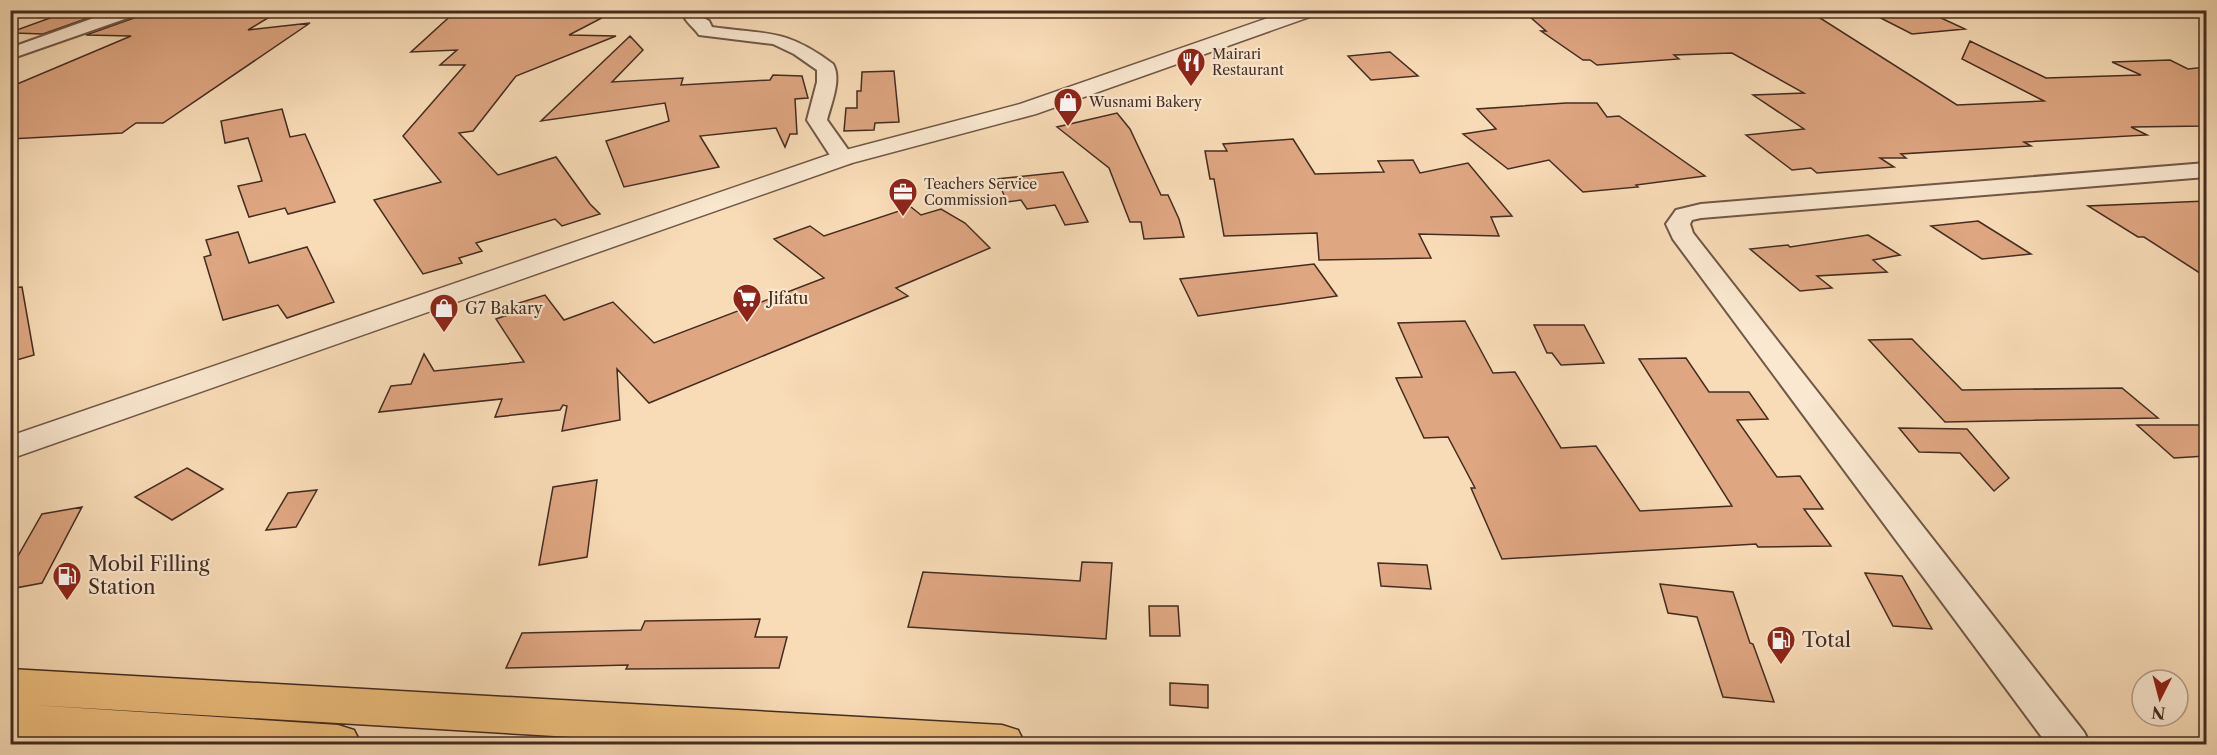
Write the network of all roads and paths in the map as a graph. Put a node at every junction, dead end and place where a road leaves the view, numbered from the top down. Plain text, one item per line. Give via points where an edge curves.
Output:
1 (132, 10) edge
2 (690, 10) edge
3 (1311, 10) edge
4 (10, 54) edge
5 (843, 158) junction
6 (2206, 170) edge
7 (10, 448) edge
8 (10, 686) edge
9 (10, 722) edge
10 (338, 744) edge
11 (1002, 744) edge
12 (2070, 744) edge

1 - 4 street
2 - 5 street via 691,17 703,24 705,31 774,38 809,55 826,69 817,120
3 - 5 street via 1028,109
5 - 7 street
6 - 12 street via 1701,211 1684,215 1678,224 1681,234
8 - 11 highway
9 - 10 highway

